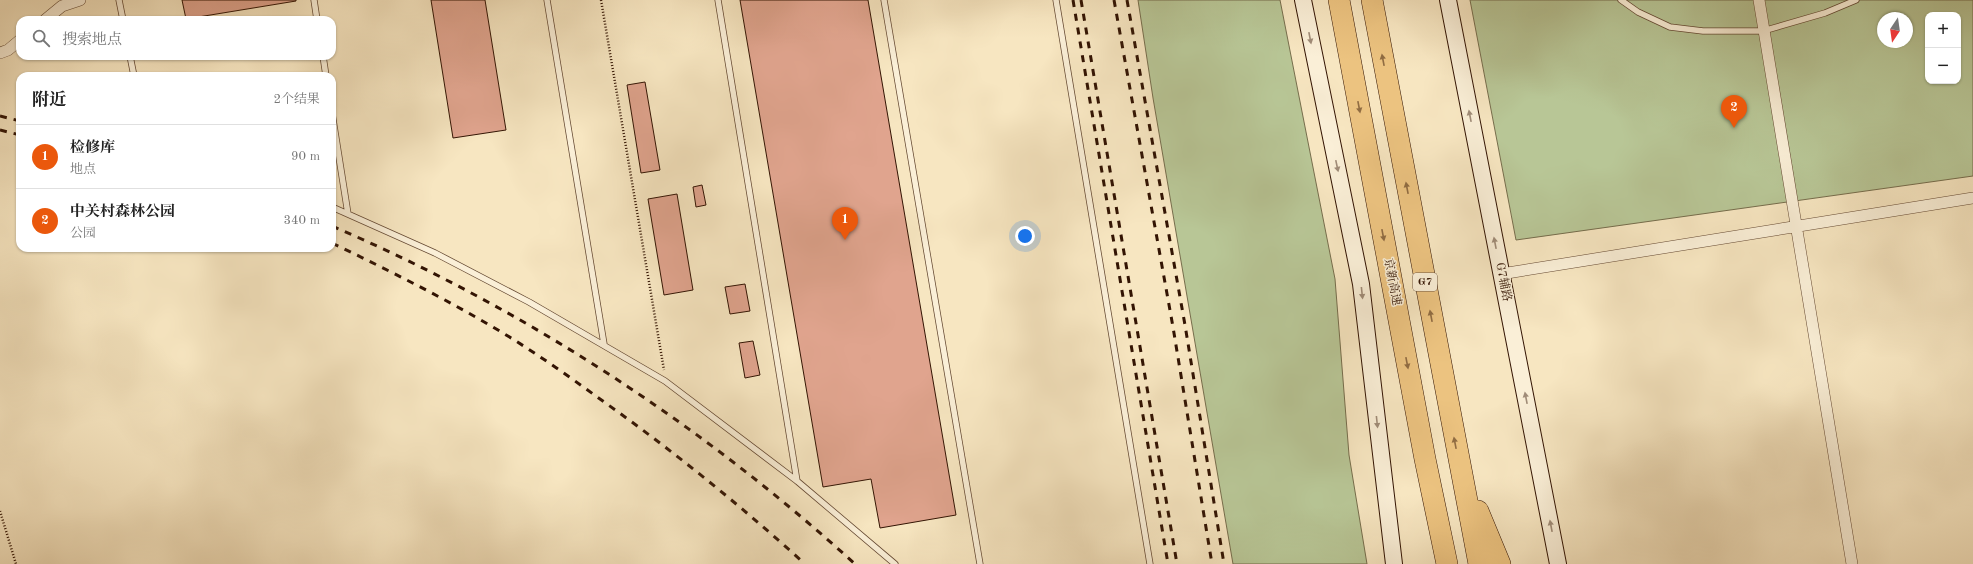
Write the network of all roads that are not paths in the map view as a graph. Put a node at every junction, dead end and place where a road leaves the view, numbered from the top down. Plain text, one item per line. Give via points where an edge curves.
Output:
1 (80, 0) edge
2 (119, 0) edge
3 (314, 0) edge
4 (547, 0) edge
5 (718, 0) edge
6 (884, 0) edge
7 (1056, 0) edge
8 (1303, 0) edge
9 (1339, 0) edge
10 (1372, 0) edge
11 (1448, 0) edge
12 (1621, 0) edge
13 (1759, 0) edge
14 (1856, 0) edge
15 (50, 16) edge
16 (122, 16) edge
17 (316, 16) edge
18 (1763, 31) junction
19 (16, 43) edge
20 (0, 53) edge
21 (131, 60) edge
22 (324, 60) edge
23 (133, 72) edge
24 (325, 72) edge
25 (336, 138) edge
26 (1973, 198) edge
27 (336, 210) edge
28 (348, 214) junction
29 (1796, 226) junction
30 (1501, 274) junction
31 (604, 344) junction
32 (1425, 459) junction
33 (1459, 464) junction
34 (797, 481) junction
35 (895, 564) edge
36 (980, 564) edge
37 (1150, 564) edge
38 (1394, 564) edge
39 (1433, 564) edge
40 (1447, 564) edge
41 (1479, 564) edge
42 (1500, 564) edge
43 (1558, 564) edge
44 (1852, 564) edge

1 - 15 street via 62,6
2 - 16 lane
3 - 17 lane
4 - 31 lane
5 - 34 lane
6 - 36 lane
7 - 37 lane
8 -> 38 street via 1362,284
9 -> 32 highway, 京新高速
33 -> 10 highway, G7
30 -> 11 street, G7辅路
12 - 18 lane via 1638,12 1670,26 1703,30
13 - 18 street
14 - 18 lane via 1825,13
18 - 29 street
19 - 20 street
21 - 23 lane
22 - 24 lane
25 - 28 lane
26 - 29 street
27 - 28 lane
28 - 31 lane via 442,257
29 - 30 street
29 - 44 street
43 -> 30 street, G7辅路
31 - 34 lane via 666,381
32 - 39 highway
32 - 40 highway, 京新高速
33 - 41 highway, G7
33 - 42 highway
34 - 35 lane

